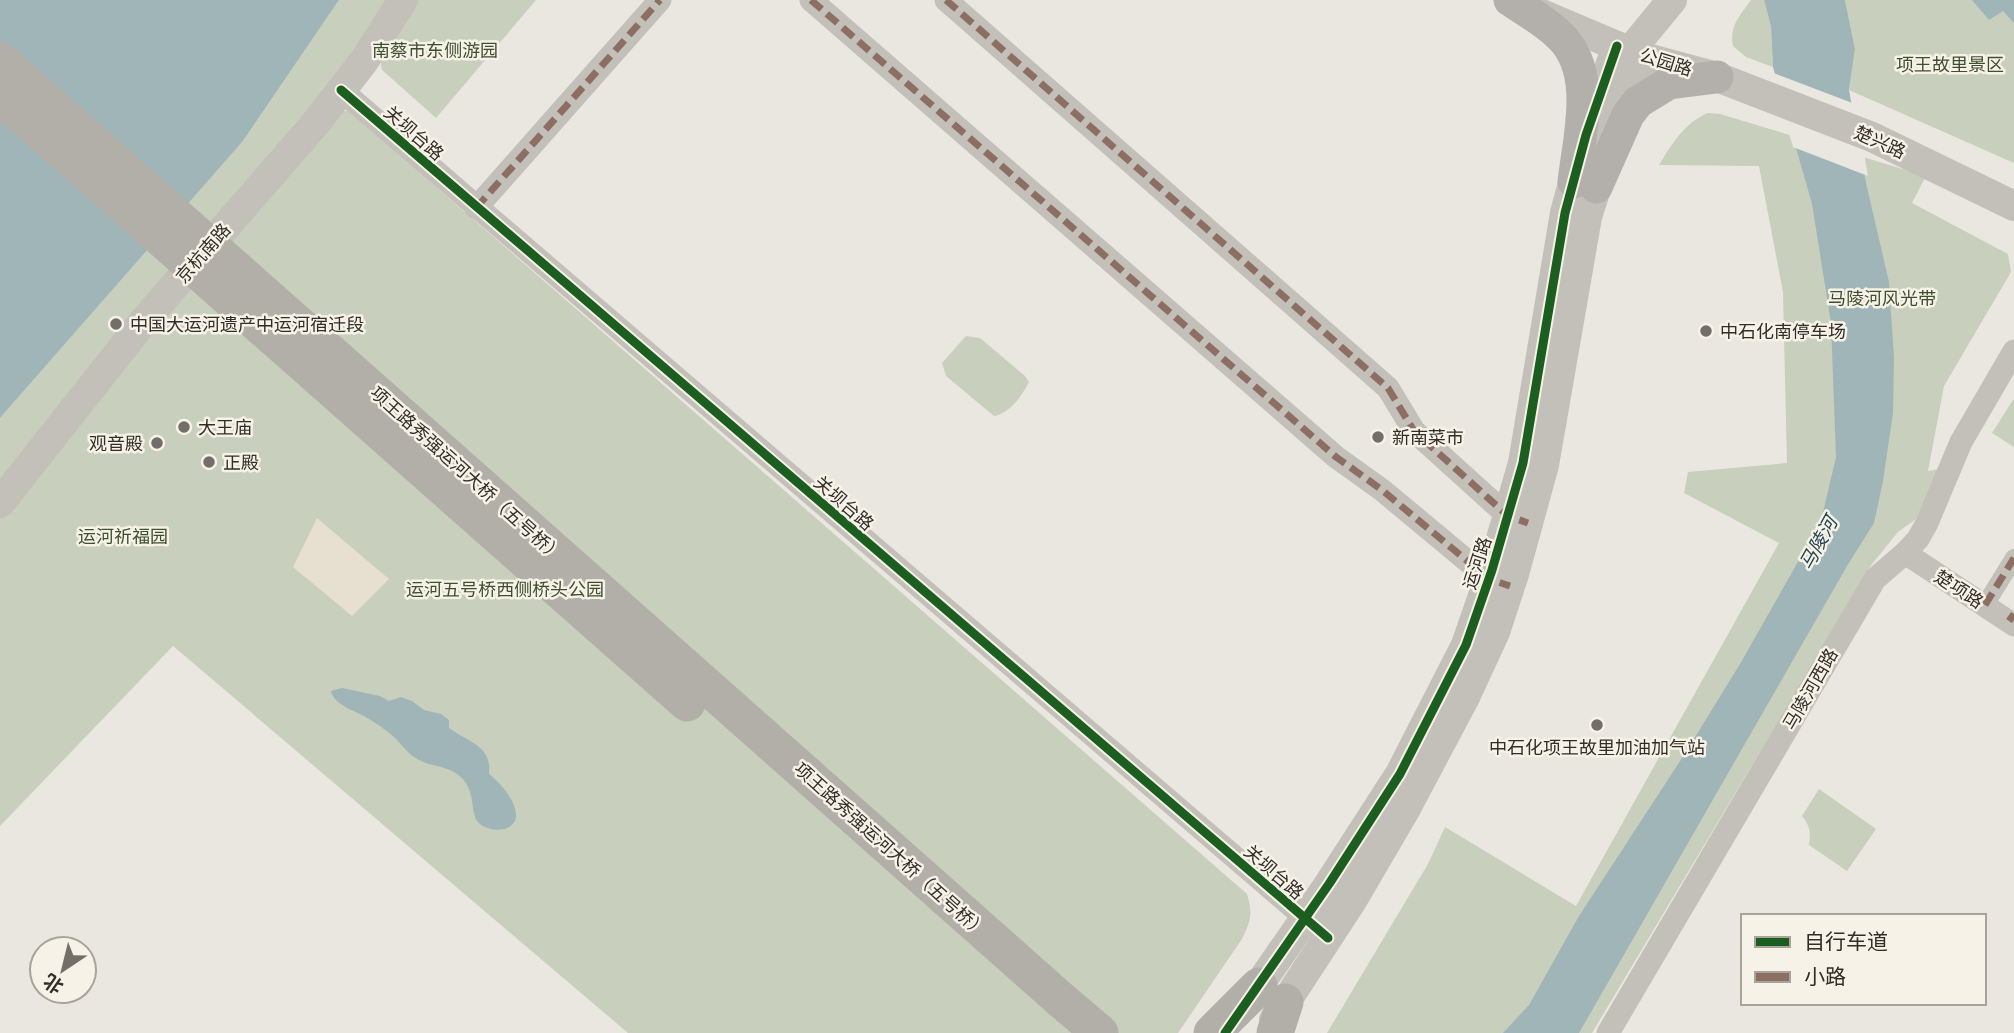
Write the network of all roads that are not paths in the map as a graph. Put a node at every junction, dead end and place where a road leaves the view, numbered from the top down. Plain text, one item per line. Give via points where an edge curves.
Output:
1 (403, 0) edge
2 (660, 0) edge
3 (811, 0) edge
4 (946, 0) edge
5 (1510, 0) edge
6 (1672, 0) edge
7 (1630, 51) junction
8 (0, 60) edge
9 (1730, 82) junction
10 (341, 90) junction
11 (0, 96) edge
12 (1585, 185) junction
13 (2014, 206) edge
14 (476, 208) junction
15 (2014, 351) edge
16 (0, 503) edge
17 (1518, 520) junction
18 (1905, 553) junction
19 (2014, 558) edge
20 (1500, 582) junction
21 (1985, 605) junction
22 (2013, 620) edge
23 (1305, 919) junction
24 (1328, 938) junction
25 (1273, 1007) edge
26 (1060, 1020) edge
27 (1100, 1033) edge
28 (1112, 1033) edge
29 (1212, 1033) edge
30 (1225, 1033) edge
31 (1265, 1033) edge
32 (1608, 1033) edge

1 - 10 street, 京杭南路
2 - 14 street
3 - 20 street via 1336,457
4 - 17 street via 1388,388 1414,431
5 - 7 street, 公园路
5 - 12 main road via 1560,35 1577,58
6 - 7 street, 运河路
7 - 9 street, 公园路
7 - 12 street, 运河路 via 1627,90
8 - 26 main road, 项王路秀强运河大桥（五号桥）, bridge
9 - 12 main road via 1669,83 1638,102
9 - 13 street, 楚兴路 via 1872,137
10 - 14 street, 关坝台路
10 - 16 street, 京杭南路 via 143,322
11 - 26 main road, 项王路秀强运河大桥（五号桥）, bridge
12 - 17 street, 运河路 via 1582,244 1544,466
14 - 23 street, 关坝台路
15 - 18 street, 马陵河西路 via 1961,442 1927,523
17 - 20 street, 运河路
18 - 21 street, 楚项路
18 - 32 street, 马陵河西路 via 1875,579
19 - 21 street
20 - 23 street, 运河路 via 1400,774
20 - 24 street, 运河路 via 1495,632 1465,697
21 - 22 street, 楚项路
23 - 24 street, 关坝台路
23 - 25 street, 运河路
24 - 25 street, 运河路
25 - 29 main road
25 - 30 street, 运河路
25 - 31 street, 运河路
26 - 27 main road
26 - 28 main road

